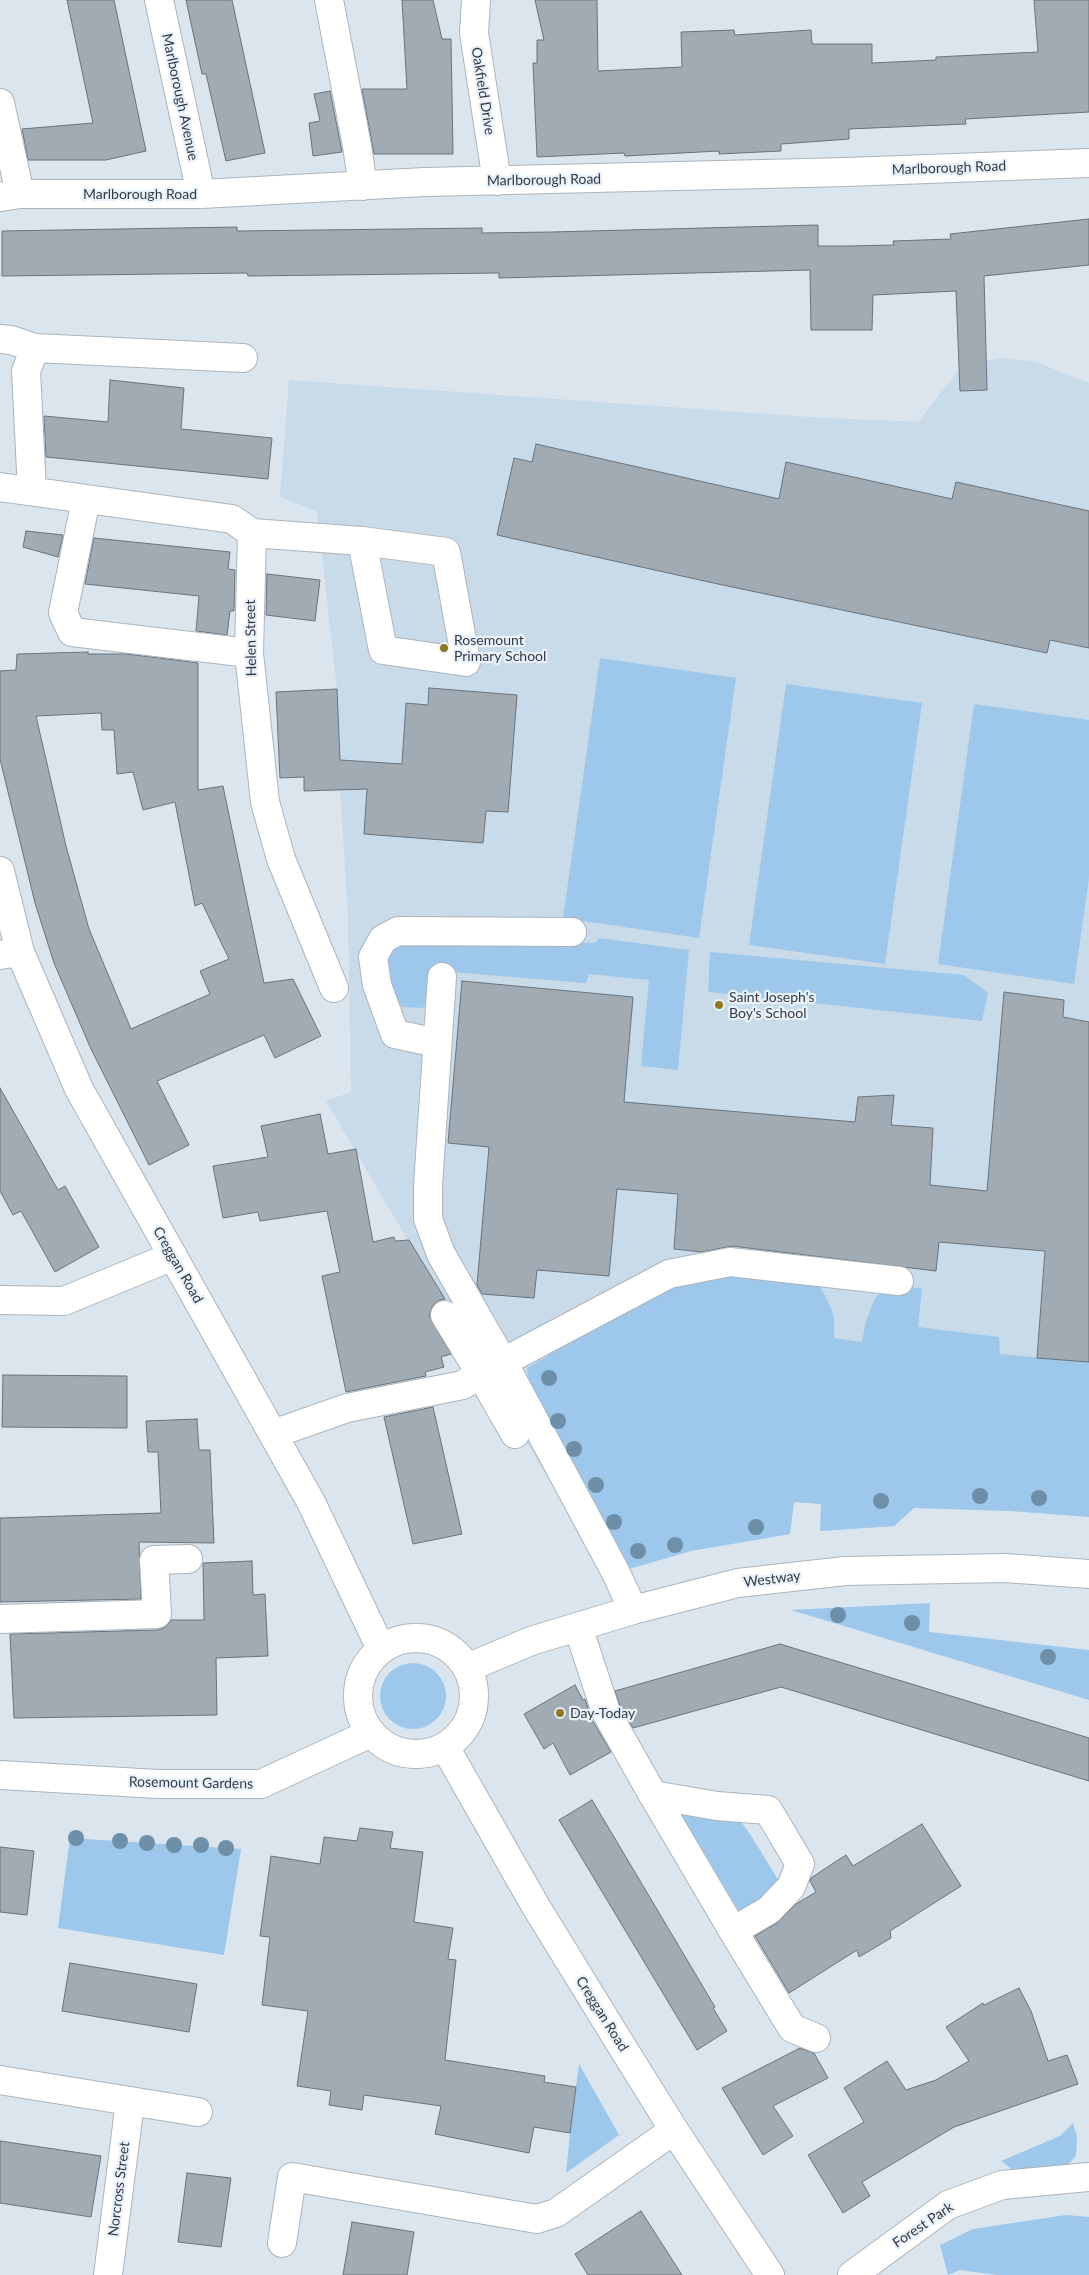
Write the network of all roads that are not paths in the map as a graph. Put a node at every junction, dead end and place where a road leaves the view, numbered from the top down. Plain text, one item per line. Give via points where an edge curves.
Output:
1 (159, 0) edge
2 (329, 0) edge
3 (476, 0) edge
4 (0, 103) edge
5 (1089, 163) edge
6 (497, 182) junction
7 (363, 186) junction
8 (201, 194) junction
9 (10, 196) edge
10 (0, 340) edge
11 (35, 348) junction
12 (243, 358) dead end
13 (0, 487) edge
14 (32, 490) junction
15 (86, 499) junction
16 (252, 533) junction
17 (362, 541) junction
18 (249, 653) junction
19 (0, 871) edge
20 (572, 932) dead end
21 (10, 954) edge
22 (442, 977) dead end
23 (334, 988) dead end
24 (437, 1043) junction
25 (173, 1256) junction
26 (899, 1281) dead end
27 (0, 1300) edge
28 (445, 1315) dead end
29 (491, 1368) junction
30 (273, 1434) junction
31 (515, 1434) dead end
32 (188, 1559) dead end
33 (1089, 1574) edge
34 (632, 1610) junction
35 (0, 1619) edge
36 (578, 1627) junction
37 (381, 1649) junction
38 (468, 1668) junction
39 (371, 1733) junction
40 (444, 1747) junction
41 (0, 1775) edge
42 (652, 1795) junction
43 (733, 1931) junction
44 (816, 2038) dead end
45 (0, 2080) edge
46 (130, 2102) junction
47 (198, 2112) dead end
48 (674, 2130) junction
49 (1089, 2177) edge
50 (282, 2243) dead end
51 (108, 2275) edge
52 (770, 2275) edge
53 (852, 2275) edge

1 - 8 street, Marlborough Avenue
2 - 7 street
3 - 6 street, Oakfield Drive via 474,33
4 - 9 street
5 - 6 street, Marlborough Road
6 - 7 street, Marlborough Road
7 - 8 street, Marlborough Road
8 - 9 street, Marlborough Road
10 - 11 street
11 - 12 street
11 - 14 street via 26,371
13 - 14 street
14 - 15 street
15 - 16 street via 232,519
15 - 18 street via 63,613 72,632
16 - 17 street
16 - 18 street, Helen Street
17 - 17 street via 446,552 466,662 384,650
18 - 23 street, Helen Street via 266,802 281,859
19 - 21 street, Creggan Road
20 - 24 street via 398,931 383,939 373,957 377,985 395,1034
21 - 25 street, Creggan Road via 79,1089
22 - 24 street
24 - 29 street via 428,1218 440,1254
25 - 27 street via 64,1300
25 - 30 street, Creggan Road
26 - 29 street via 730,1262 669,1274
28 - 29 street
29 - 30 street via 462,1384 347,1408
29 - 31 street
29 - 34 street via 616,1573
30 - 37 street, Creggan Road via 311,1502
32 - 35 street via 154,1560 157,1614
33 - 34 street, Westway via 1005,1568 845,1571 738,1583
34 - 36 street, Westway
36 - 38 street, Westway via 531,1641
36 - 42 street via 606,1712
37 - 38 street via 399,1640 419,1637 438,1642 455,1653
37 - 39 street via 368,1662 359,1679 357,1698 361,1716
38 - 40 street via 474,1703 469,1721
39 - 40 street via 386,1746 405,1753 425,1754
39 - 41 street, Rosemount Gardens via 261,1784 158,1784
40 - 48 street, Creggan Road via 535,1906
42 - 43 street
42 - 43 street via 717,1806 768,1810 800,1864 791,1887 769,1910
43 - 44 street via 792,2028
45 - 46 street
46 - 47 street
46 - 51 street, Norcross Street
48 - 50 street via 556,2213 537,2219 292,2177
48 - 52 street, Creggan Road
49 - 53 street, Forest Park via 1002,2185 948,2205

